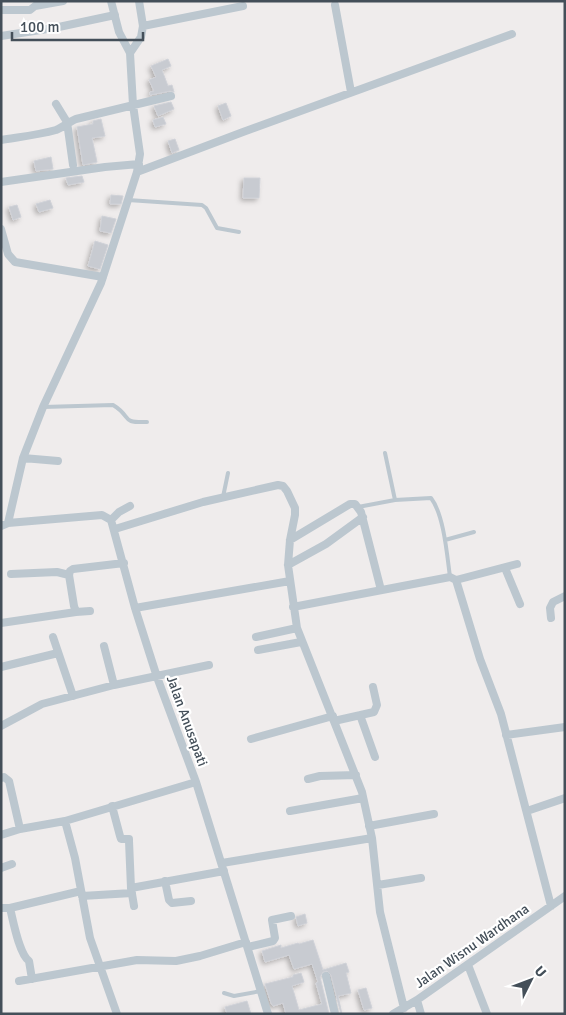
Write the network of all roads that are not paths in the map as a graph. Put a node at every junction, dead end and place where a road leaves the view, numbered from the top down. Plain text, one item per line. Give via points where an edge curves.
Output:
1 (63, 1) edge
2 (112, 1) edge
3 (139, 1) edge
4 (335, 5) dead end
5 (243, 6) dead end
6 (1, 10) edge
7 (115, 15) junction
8 (143, 26) junction
9 (512, 34) dead end
10 (1, 36) edge
11 (130, 53) junction
12 (351, 92) junction
13 (171, 96) dead end
14 (56, 104) dead end
15 (133, 105) junction
16 (66, 122) junction
17 (1, 140) edge
18 (73, 165) dead end
19 (138, 168) junction
20 (1, 182) edge
21 (128, 200) junction
22 (239, 232) dead end
23 (2, 235) edge
24 (103, 277) junction
25 (43, 407) junction
26 (147, 422) dead end
27 (385, 453) dead end
28 (23, 458) junction
29 (58, 461) dead end
30 (228, 473) dead end
31 (223, 497) junction
32 (395, 500) junction
33 (130, 506) dead end
34 (358, 507) junction
35 (363, 517) junction
36 (111, 520) junction
37 (7, 524) edge
38 (115, 528) junction
39 (474, 532) dead end
40 (290, 540) junction
41 (445, 540) junction
42 (124, 563) junction
43 (516, 564) dead end
44 (288, 565) junction
45 (505, 568) junction
46 (12, 574) dead end
47 (69, 575) junction
48 (453, 578) junction
49 (290, 581) junction
50 (381, 590) junction
51 (565, 596) edge
52 (520, 604) dead end
53 (293, 607) junction
54 (135, 608) junction
55 (76, 612) junction
56 (90, 612) dead end
57 (551, 618) dead end
58 (1, 623) edge
59 (296, 628) junction
60 (53, 636) dead end
61 (256, 637) dead end
62 (301, 642) junction
63 (104, 646) dead end
64 (258, 650) dead end
65 (58, 653) junction
66 (209, 665) dead end
67 (1, 667) edge
68 (158, 677) junction
69 (114, 685) junction
70 (373, 687) dead end
71 (73, 696) junction
72 (360, 715) junction
73 (333, 719) junction
74 (1, 726) edge
75 (565, 727) edge
76 (506, 736) junction
77 (251, 739) dead end
78 (375, 757) dead end
79 (356, 775) junction
80 (1, 778) edge
81 (308, 779) dead end
82 (196, 782) junction
83 (363, 798) junction
84 (565, 798) edge
85 (112, 806) junction
86 (290, 811) dead end
87 (527, 811) junction
88 (434, 814) dead end
89 (65, 821) junction
90 (369, 826) junction
91 (20, 829) junction
92 (1, 835) edge
93 (372, 838) junction
94 (12, 864) dead end
95 (223, 867) junction
96 (1, 868) edge
97 (421, 878) dead end
98 (165, 882) junction
99 (378, 885) junction
100 (132, 891) junction
101 (81, 893) junction
102 (565, 896) edge
103 (191, 901) dead end
104 (134, 906) dead end
105 (551, 906) junction
106 (6, 908) edge
107 (291, 916) dead end
108 (247, 945) junction
109 (100, 966) junction
110 (468, 966) junction
111 (326, 976) dead end
112 (32, 979) junction
113 (19, 981) dead end
114 (261, 991) junction
115 (224, 994) dead end
116 (417, 1000) junction
117 (404, 1008) junction
118 (117, 1014) edge
119 (268, 1014) edge
120 (335, 1014) edge
121 (393, 1014) edge
122 (421, 1014) edge
123 (487, 1014) edge

1 - 6 street via 35,6 31,10
2 - 7 street
3 - 8 street
4 - 12 street
5 - 8 street
7 - 10 street
7 - 11 street via 118,32
8 - 11 street via 141,37
9 - 12 street
11 - 15 street
12 - 19 street
13 - 15 street
14 - 16 street
15 - 16 street
15 - 19 street via 139,141
16 - 17 street via 58,129
16 - 18 street
19 - 20 street via 105,167
19 - 21 street
21 - 22 lane via 202,205 217,228
21 - 24 street
23 - 24 street via 8,254 15,262
24 - 25 street
25 - 26 lane via 113,405 132,423
25 - 28 street
27 - 32 lane
28 - 29 street
28 - 37 street
30 - 31 lane
31 - 38 street
31 - 40 street via 283,486 295,508
32 - 34 lane
32 - 41 lane via 431,498
33 - 36 street
34 - 35 street
34 - 40 street via 350,504
35 - 44 street via 326,544
35 - 50 street
36 - 37 street via 102,515
36 - 38 street, Jalan Anusapati
38 - 42 street, Jalan Anusapati
39 - 41 lane
40 - 44 street
41 - 48 lane
42 - 47 street via 73,568
42 - 54 street, Jalan Anusapati
43 - 45 street
44 - 49 street
45 - 48 street
45 - 52 street
46 - 47 street via 57,572
47 - 55 street
48 - 50 street
48 - 76 street
49 - 53 street
49 - 54 street
50 - 53 street
51 - 57 street via 553,602
53 - 59 street
54 - 68 street, Jalan Anusapati
55 - 56 street
55 - 58 street
59 - 61 street
59 - 62 street
60 - 65 street
62 - 64 street
62 - 73 street
63 - 69 street
65 - 67 street
65 - 71 street
66 - 68 street
68 - 69 street
68 - 82 street, Jalan Anusapati
69 - 71 street
70 - 72 street via 376,710
71 - 74 street via 42,704
72 - 73 street
72 - 78 street
73 - 77 street
73 - 79 street
75 - 76 street
76 - 87 street
79 - 81 street
79 - 83 street
80 - 91 street via 9,780
82 - 85 street
82 - 95 street, Jalan Anusapati
83 - 86 street
83 - 90 street
84 - 87 street
85 - 89 street
85 - 100 street via 121,838 129,839
87 - 105 street
88 - 90 street
89 - 91 street
89 - 101 street via 76,858
90 - 93 street
91 - 92 street
93 - 95 street
93 - 99 street
94 - 96 street
95 - 98 street
95 - 108 street, Jalan Anusapati
97 - 99 street
98 - 100 street
98 - 103 street via 172,903
99 - 117 street via 384,932
100 - 101 street
100 - 104 street
101 - 106 street
101 - 109 street via 90,938
102 - 105 street, Jalan Wisnu Wardhana
105 - 110 street, Jalan Wisnu Wardhana
106 - 112 street
107 - 108 street via 272,920 273,941
108 - 109 street via 176,961 137,960
108 - 114 street, Jalan Anusapati
109 - 112 street
109 - 118 street
110 - 116 street, Jalan Wisnu Wardhana
110 - 123 street
111 - 120 street
112 - 113 street
114 - 115 lane via 234,996
114 - 119 street, Jalan Anusapati
116 - 117 street, Jalan Wisnu Wardhana
116 - 122 street
117 - 121 street, Jalan Wisnu Wardhana

